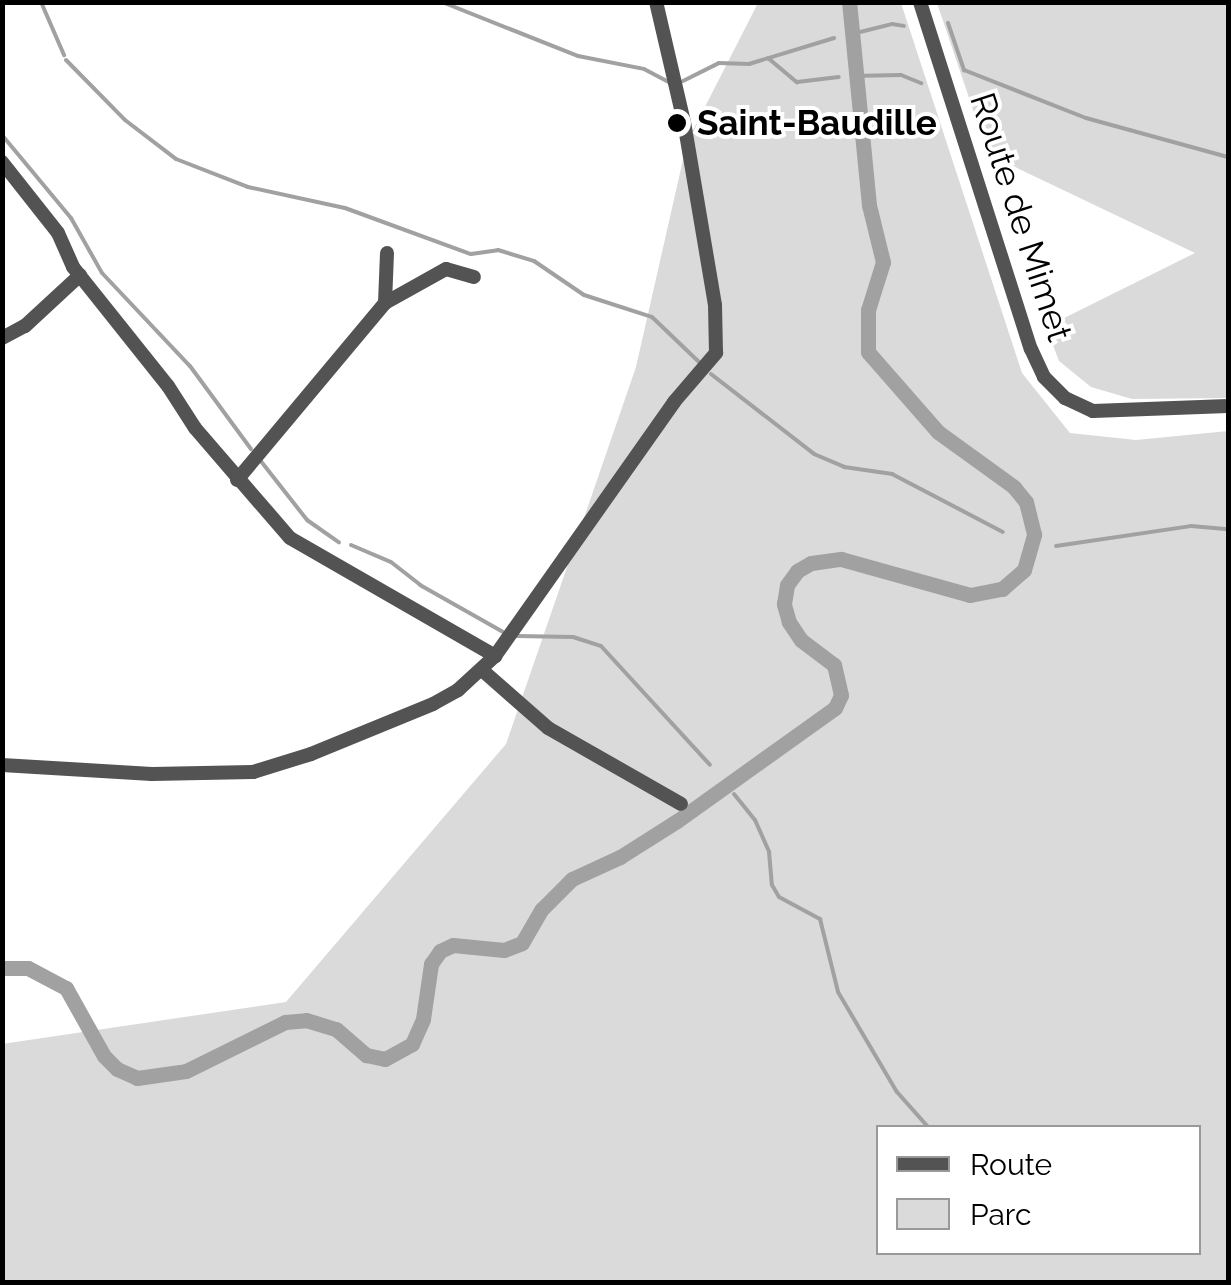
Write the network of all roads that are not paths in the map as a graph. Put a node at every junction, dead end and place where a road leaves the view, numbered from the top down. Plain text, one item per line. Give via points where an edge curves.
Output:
1 (656, 2) edge
2 (920, 2) edge
3 (2, 162) edge
4 (387, 253) dead end
5 (80, 275) junction
6 (474, 278) dead end
7 (385, 303) junction
8 (2, 338) edge
9 (1228, 406) edge
10 (237, 480) junction
11 (495, 656) junction
12 (482, 670) junction
13 (2, 765) edge
14 (681, 804) dead end

1 - 11 street via 684,122 715,305 716,353 674,402
2 - 9 street, Route de Mimet via 1044,377 1092,411
3 - 5 street via 58,233
4 - 7 street
5 - 8 street
5 - 10 street
6 - 7 street via 446,270
7 - 10 street
10 - 11 street via 290,538
11 - 12 street
12 - 13 street via 408,716 253,772
12 - 14 street via 548,728

